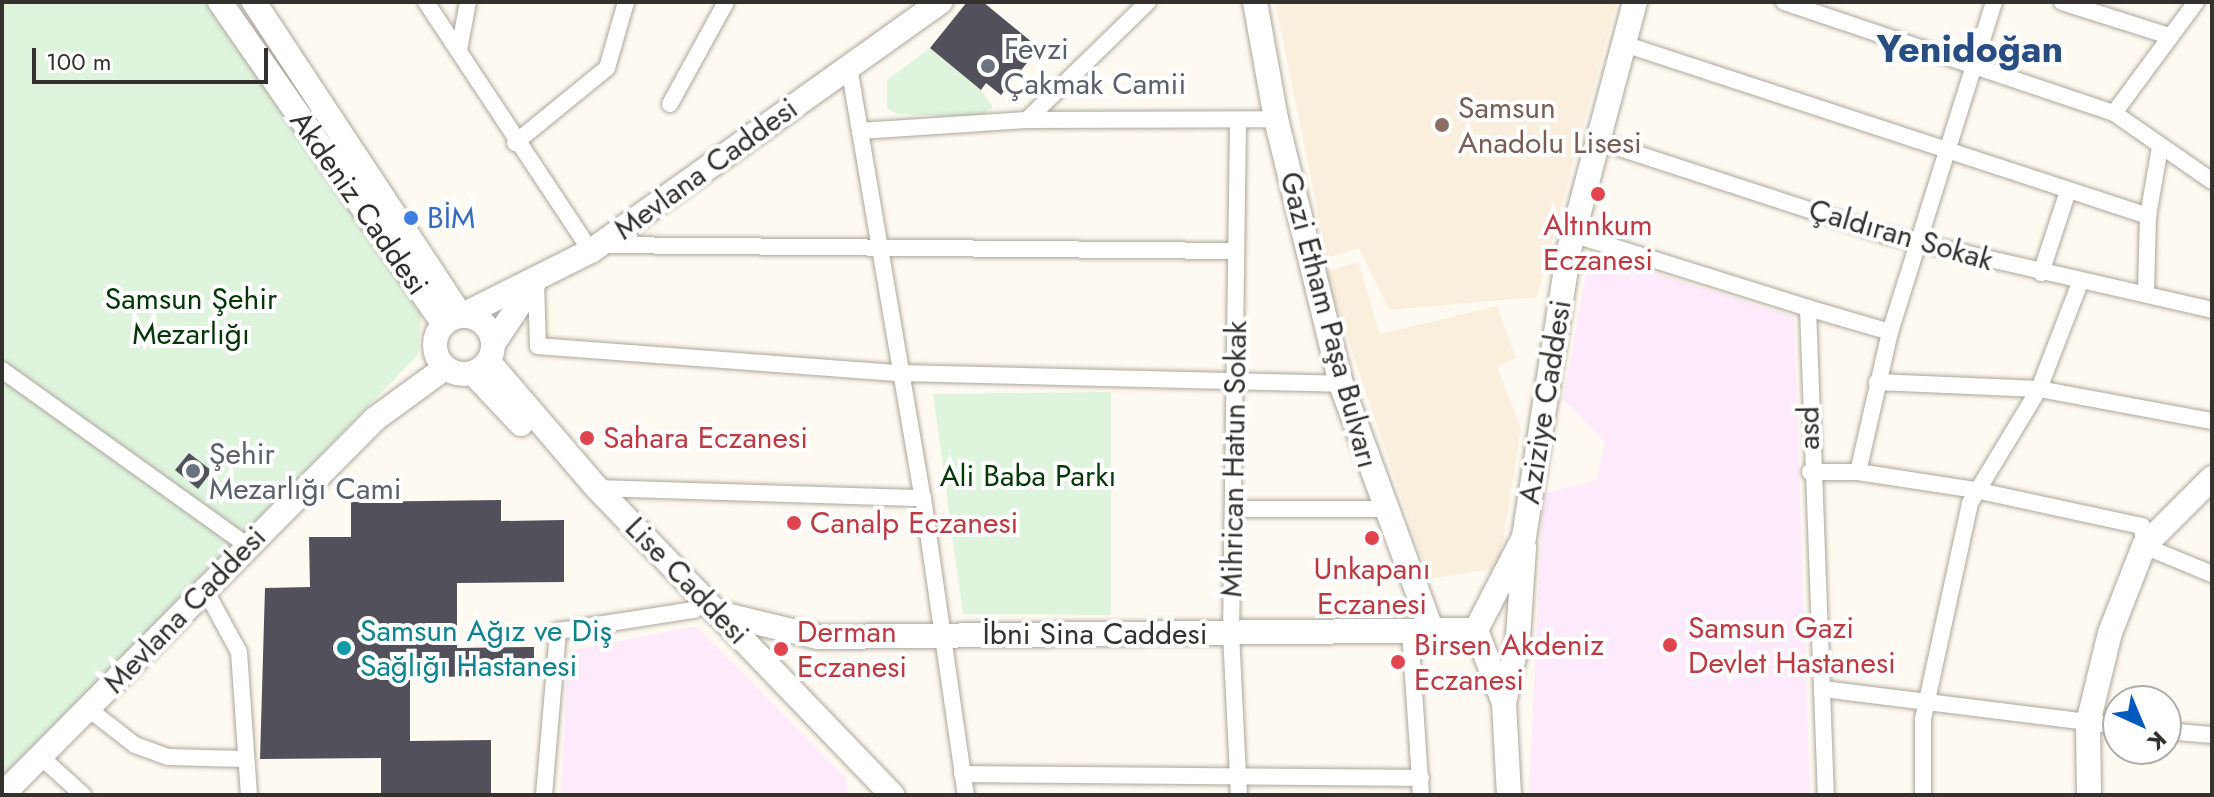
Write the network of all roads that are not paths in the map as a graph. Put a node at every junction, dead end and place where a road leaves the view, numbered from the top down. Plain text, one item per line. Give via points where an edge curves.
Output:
1 (220, 2) edge
2 (426, 2) edge
3 (468, 2) edge
4 (626, 2) edge
5 (726, 2) edge
6 (940, 2) edge
7 (1148, 2) edge
8 (1255, 2) edge
9 (1635, 2) edge
10 (1784, 2) edge
11 (1994, 2) edge
12 (2062, 2) edge
13 (2196, 2) edge
14 (260, 4) edge
15 (1832, 9) edge
16 (2169, 36) junction
17 (1624, 44) junction
18 (459, 50) junction
19 (849, 67) junction
20 (1974, 67) junction
21 (670, 104) dead end
22 (2114, 113) junction
23 (1276, 119) junction
24 (1027, 120) junction
25 (1238, 122) junction
26 (860, 131) junction
27 (1595, 140) junction
28 (515, 143) junction
29 (2160, 147) junction
30 (1950, 155) junction
31 (2212, 181) edge
32 (2067, 194) junction
33 (2148, 216) junction
34 (1572, 234) junction
35 (1921, 244) junction
36 (878, 247) junction
37 (596, 248) junction
38 (1235, 251) junction
39 (2041, 273) junction
40 (535, 281) junction
41 (2080, 283) junction
42 (2146, 293) junction
43 (1808, 308) junction
44 (2212, 310) edge
45 (453, 320) junction
46 (1890, 332) junction
47 (484, 359) junction
48 (440, 360) junction
49 (2, 370) edge
50 (898, 373) junction
51 (1238, 382) junction
52 (1877, 382) junction
53 (1341, 384) junction
54 (2039, 389) junction
55 (2212, 421) edge
56 (1810, 472) junction
57 (1858, 472) junction
58 (2212, 478) edge
59 (597, 488) junction
60 (1975, 490) junction
61 (923, 498) junction
62 (1233, 509) junction
63 (1382, 509) junction
64 (1524, 537) junction
65 (246, 545) junction
66 (2144, 546) junction
67 (2212, 574) edge
68 (203, 586) junction
69 (705, 612) junction
70 (1421, 630) junction
71 (1476, 630) junction
72 (1231, 633) junction
73 (940, 634) junction
74 (1823, 689) junction
75 (1927, 700) junction
76 (1504, 703) junction
77 (90, 710) junction
78 (2088, 723) junction
79 (2102, 724) edge
80 (2182, 732) edge
81 (2212, 735) edge
82 (41, 757) junction
83 (244, 759) junction
84 (1241, 772) junction
85 (962, 774) junction
86 (1421, 787) edge
87 (2, 795) edge
88 (83, 795) edge
89 (249, 795) edge
90 (544, 795) edge
91 (877, 795) edge
92 (892, 795) edge
93 (966, 795) edge
94 (1239, 795) edge
95 (1509, 795) edge
96 (1826, 795) edge
97 (1923, 795) edge
98 (2089, 795) edge

1 - 45 main road, Akdeniz Caddesi
2 - 18 street
3 - 18 street
4 - 28 street via 607,68
5 - 21 street
6 - 19 main road, Mevlana Caddesi
7 - 24 street
8 - 23 main road, Gazi Etham Paşa Bulvarı
9 - 17 main road, Aziziye Caddesi
10 - 15 street
11 - 20 street
12 - 16 street
13 - 16 street
14 - 45 main road, Akdeniz Caddesi
15 - 20 street
16 - 22 street
17 - 27 main road, Aziziye Caddesi
17 - 30 street
18 - 28 street
19 - 26 street
19 - 37 main road, Mevlana Caddesi
20 - 22 street
20 - 30 street
22 - 29 street
23 - 25 street
23 - 53 main road, Gazi Etham Paşa Bulvarı
24 - 25 street
24 - 26 street
25 - 38 street, Mihrican Hatun Sokak
26 - 36 street
27 - 34 main road, Aziziye Caddesi
27 - 35 street, Çaldıran Sokak
28 - 37 street
29 - 31 street
29 - 33 street
30 - 32 street
30 - 35 street
32 - 33 street
32 - 39 street
33 - 42 street
34 - 43 street
34 - 64 main road, Aziziye Caddesi
35 - 39 street, Çaldıran Sokak
35 - 46 street
36 - 37 street
36 - 38 street
36 - 50 street
37 - 40 main road, Mevlana Caddesi
38 - 51 street, Mihrican Hatun Sokak
39 - 41 street, Çaldıran Sokak
40 - 45 main road, Mevlana Caddesi
40 - 47 main road
40 - 50 street via 538,346
41 - 42 street, Çaldıran Sokak
41 - 54 street
42 - 44 street, Çaldıran Sokak
43 - 46 street
43 - 56 street, asd
45 - 47 main road via 486,327
45 - 48 main road
46 - 52 street
47 - 48 main road
47 - 59 main road, Lise Caddesi
47 - 69 main road, Lise Caddesi
48 - 65 main road, Mevlana Caddesi
49 - 65 street
50 - 51 street
50 - 61 street
51 - 53 street
51 - 62 street, Mihrican Hatun Sokak
52 - 54 street
52 - 57 street
53 - 63 main road, Gazi Etham Paşa Bulvarı
54 - 55 street
54 - 60 street
56 - 57 street
56 - 74 street, asd
57 - 60 street
58 - 66 main road
59 - 61 street
59 - 69 main road, Lise Caddesi
60 - 66 street via 2142,526
60 - 75 street
61 - 73 street
62 - 63 street
62 - 72 street, Mihrican Hatun Sokak
63 - 70 main road, Gazi Etham Paşa Bulvarı
64 - 71 main road, Aziziye Caddesi
64 - 76 main road via 1518,638
65 - 68 main road, Mevlana Caddesi
66 - 67 street
66 - 78 main road via 2110,633
68 - 77 main road, Mevlana Caddesi
68 - 83 street via 239,652
69 - 73 main road, İbni Sina Caddesi via 818,637
69 - 90 street via 558,631
69 - 91 main road, Lise Caddesi
69 - 92 main road, Lise Caddesi
70 - 71 main road, İbni Sina Caddesi
70 - 72 main road, İbni Sina Caddesi
70 - 86 street
71 - 76 main road
72 - 73 main road, İbni Sina Caddesi
72 - 84 street, Mihrican Hatun Sokak
73 - 85 street
74 - 75 street
74 - 96 street, asd
75 - 78 street
75 - 97 street
76 - 95 main road
77 - 82 main road, Mevlana Caddesi
77 - 83 street via 135,745 168,757
78 - 79 street
78 - 98 main road
80 - 81 street
82 - 87 main road, Mevlana Caddesi
82 - 88 street
83 - 89 street
84 - 85 street
84 - 86 street
84 - 94 street, Mihrican Hatun Sokak
85 - 93 street

